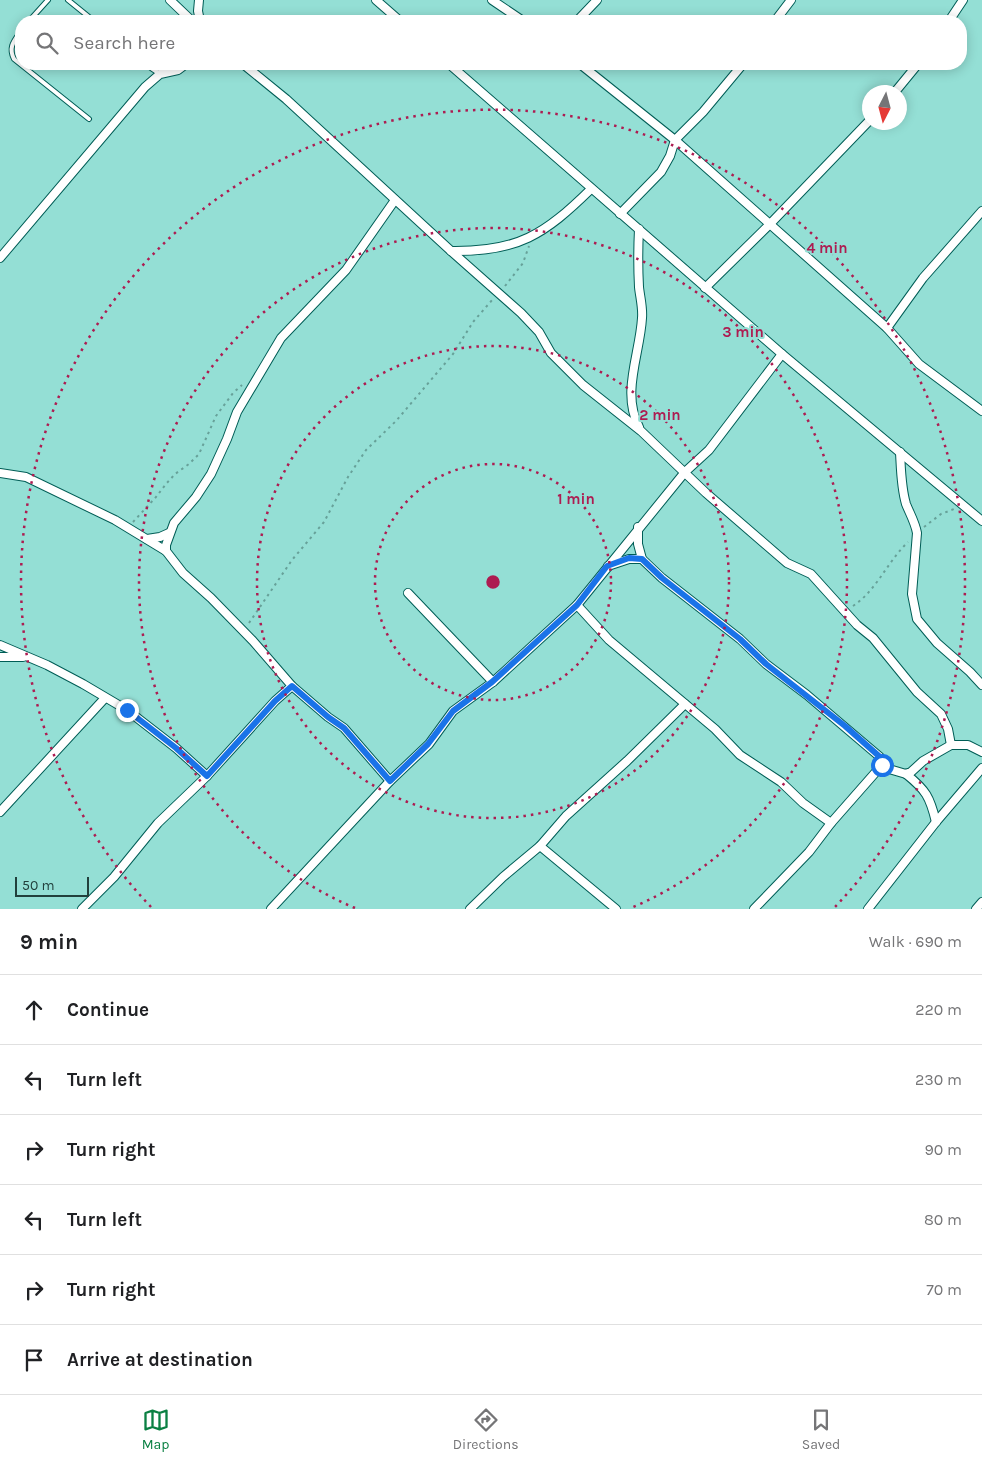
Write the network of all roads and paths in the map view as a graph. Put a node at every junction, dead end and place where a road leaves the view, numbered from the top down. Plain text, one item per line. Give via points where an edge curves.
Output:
1 (48, 0) edge
2 (68, 0) edge
3 (170, 0) edge
4 (199, 0) edge
5 (376, 0) edge
6 (492, 0) edge
7 (597, 0) edge
8 (791, 0) edge
9 (963, 0) edge
10 (34, 15) edge
11 (87, 15) edge
12 (186, 15) edge
13 (199, 15) edge
14 (393, 15) edge
15 (514, 15) edge
16 (583, 15) edge
17 (780, 15) edge
18 (953, 15) edge
19 (15, 40) edge
20 (15, 60) edge
21 (28, 70) edge
22 (154, 70) edge
23 (178, 70) edge
24 (250, 70) edge
25 (456, 70) edge
26 (588, 70) edge
27 (738, 70) edge
28 (913, 70) edge
29 (160, 74) junction
30 (901, 85) edge
31 (89, 119) dead end
32 (862, 128) edge
33 (675, 140) junction
34 (591, 189) junction
35 (395, 200) junction
36 (982, 211) edge
37 (620, 214) junction
38 (770, 224) junction
39 (639, 229) junction
40 (529, 237) junction
41 (451, 251) junction
42 (0, 258) edge
43 (705, 288) junction
44 (497, 293) junction
45 (888, 328) junction
46 (782, 354) junction
47 (242, 385) dead end
48 (982, 411) edge
49 (641, 431) junction
50 (900, 452) junction
51 (685, 472) junction
52 (0, 473) edge
53 (963, 505) junction
54 (982, 521) edge
55 (638, 527) junction
56 (128, 528) junction
57 (169, 533) junction
58 (917, 533) junction
59 (147, 538) junction
60 (166, 551) junction
61 (642, 559) junction
62 (607, 566) junction
63 (408, 593) dead end
64 (577, 605) junction
65 (845, 612) junction
66 (243, 631) junction
67 (0, 645) edge
68 (0, 657) edge
69 (25, 657) junction
70 (492, 682) junction
71 (982, 685) edge
72 (292, 686) junction
73 (105, 698) junction
74 (685, 704) junction
75 (951, 745) junction
76 (982, 752) edge
77 (882, 765) junction
78 (982, 768) edge
79 (906, 774) junction
80 (207, 776) junction
81 (390, 781) junction
82 (0, 812) edge
83 (936, 822) junction
84 (831, 823) junction
85 (540, 846) junction
86 (982, 902) edge
87 (82, 909) edge
88 (271, 909) edge
89 (470, 909) edge
90 (616, 909) edge
91 (754, 909) edge
92 (868, 909) edge
93 (976, 909) edge

1 - 10 lane
2 - 11 lane
3 - 12 street
4 - 13 street
5 - 14 street
6 - 15 street
7 - 16 street
8 - 17 street
9 - 18 street
19 - 20 lane via 11,46
21 - 31 lane
22 - 29 lane
23 - 29 street
24 - 35 street
25 - 34 street
26 - 33 street
27 - 33 street
28 - 30 street
29 - 42 street via 106,131
32 - 38 street
33 - 37 street via 661,172
33 - 38 street
34 - 37 street
34 - 40 street via 546,228
35 - 41 street
35 - 57 street via 346,270 281,338 237,412 211,474
36 - 45 street via 923,278
37 - 39 street
38 - 43 street
38 - 45 street
39 - 43 street
39 - 49 street via 642,316 632,379 632,404 634,418
40 - 41 street via 496,249
40 - 44 path via 523,263
41 - 44 street
43 - 46 street
44 - 49 street via 539,332 551,353 583,385
44 - 66 path via 453,354 396,421 366,450 324,522 292,560
45 - 48 street via 919,364
46 - 50 street
46 - 51 street via 709,450
47 - 56 path via 216,416 199,454 166,484
49 - 51 street
50 - 53 street
50 - 58 street via 903,489
51 - 55 street
51 - 65 street via 787,563 811,574
52 - 56 street via 26,477
53 - 54 street
53 - 58 path via 941,514
55 - 61 street
55 - 62 street
56 - 59 street
57 - 59 street
57 - 60 street
58 - 65 path via 898,552 868,595
58 - 71 street via 912,594 917,620
59 - 60 street
60 - 66 street via 183,573
61 - 62 street via 629,558
61 - 77 street via 845,726 880,757
62 - 64 street
63 - 70 street
64 - 70 street
64 - 74 street via 609,640
65 - 75 street via 873,638 917,692 941,714
66 - 72 street
67 - 69 street
68 - 69 street
69 - 73 street via 47,665
70 - 81 street via 453,711 428,744
72 - 80 street
72 - 81 street via 344,728
73 - 80 street via 127,710
73 - 82 street
74 - 84 street via 740,755 781,782
74 - 85 street via 566,816
75 - 76 street via 968,745
75 - 79 street
77 - 79 street
77 - 84 street
78 - 83 street
79 - 83 street via 930,799
80 - 87 street via 158,823 114,877
81 - 88 street
83 - 92 street
84 - 91 street via 809,852
85 - 89 street
85 - 90 street
86 - 93 street

